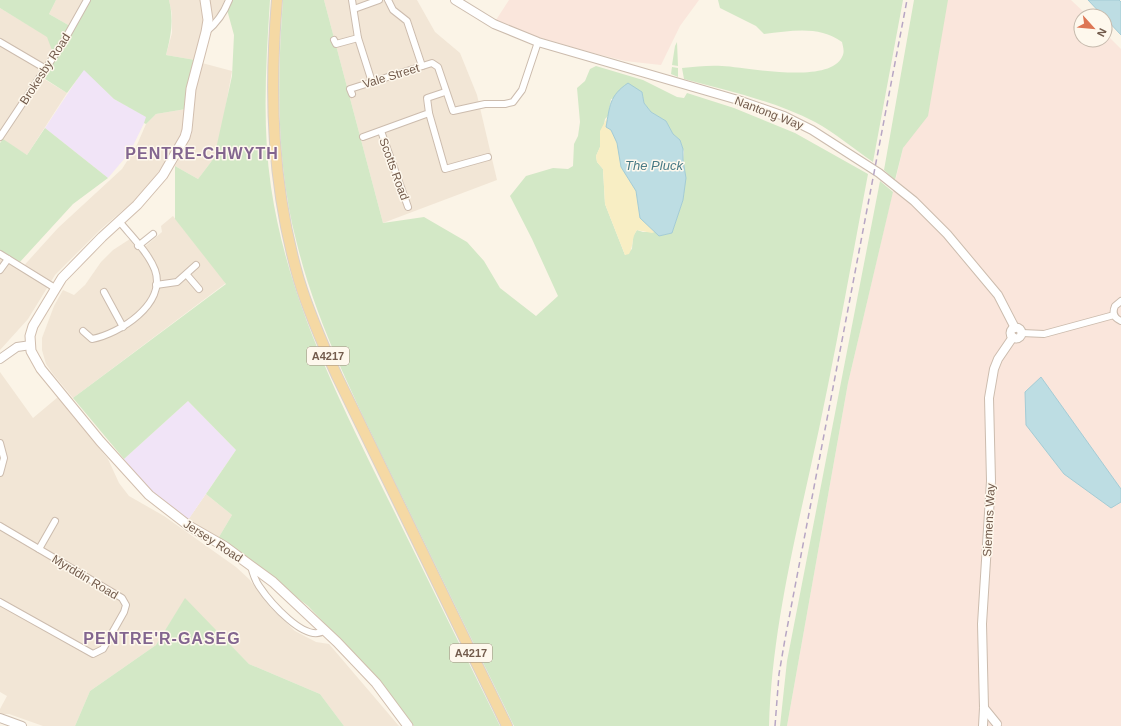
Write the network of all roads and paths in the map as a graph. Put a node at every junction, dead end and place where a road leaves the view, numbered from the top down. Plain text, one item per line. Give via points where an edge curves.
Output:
1 (87, 0) edge
2 (205, 0) edge
3 (229, 0) edge
4 (277, 0) edge
5 (352, 0) edge
6 (380, 0) edge
7 (388, 0) edge
8 (455, 0) edge
9 (354, 9) junction
10 (206, 32) junction
11 (358, 38) junction
12 (334, 40) dead end
13 (0, 42) edge
14 (538, 42) junction
15 (422, 66) junction
16 (46, 69) junction
17 (372, 82) junction
18 (445, 92) junction
19 (352, 94) dead end
20 (429, 113) junction
21 (381, 131) junction
22 (0, 137) edge
23 (362, 137) dead end
24 (488, 157) dead end
25 (408, 207) dead end
26 (119, 221) junction
27 (153, 234) dead end
28 (138, 246) junction
29 (0, 254) edge
30 (8, 259) junction
31 (196, 265) dead end
32 (0, 270) edge
33 (187, 275) junction
34 (156, 285) junction
35 (55, 288) junction
36 (199, 289) dead end
37 (104, 292) dead end
38 (1121, 301) edge
39 (1114, 315) junction
40 (1121, 321) edge
41 (123, 327) junction
42 (83, 330) dead end
43 (1018, 331) junction
44 (30, 345) junction
45 (0, 359) edge
46 (0, 443) edge
47 (0, 473) edge
48 (55, 521) dead end
49 (0, 526) edge
50 (39, 549) junction
51 (251, 566) junction
52 (0, 602) edge
53 (325, 630) junction
54 (984, 708) junction
55 (0, 718) edge
56 (1000, 725) edge
57 (22, 726) edge
58 (408, 726) edge
59 (507, 726) edge
60 (983, 726) edge

1 - 16 street, Brokesby Road
2 - 10 main road via 208,20
3 - 10 street via 214,26
4 - 59 main road, A4217 via 273,46 275,157 280,193 300,280 316,328 337,376
5 - 9 street
6 - 9 street
7 - 15 street via 393,10 407,21
8 - 14 street, Nantong Way via 494,24
9 - 11 street
10 - 26 main road via 194,72 186,133 163,175
11 - 12 street via 336,44
11 - 17 street
13 - 16 street
14 - 18 street, Vale Street via 522,90 513,102 485,104 453,111
14 - 43 street, Nantong Way via 738,100 784,116 812,130 879,173 914,201 947,234 998,295
15 - 17 street, Vale Street
15 - 18 street, Vale Street via 435,64 438,67
16 - 22 street, Brokesby Road
17 - 19 street, Vale Street via 350,89
18 - 20 street via 427,98
20 - 21 street, Scotts Road
20 - 24 street via 445,169
21 - 23 street, Scotts Road
21 - 25 street, Scotts Road
26 - 28 street
26 - 35 main road via 70,269
27 - 28 street
28 - 34 street via 155,271
29 - 30 street
30 - 32 street
30 - 35 street
31 - 33 street
33 - 34 street via 177,282
33 - 36 street
34 - 41 street via 150,303
35 - 44 main road via 33,326
37 - 41 street
38 - 39 street via 1115,306
39 - 40 street
39 - 43 street via 1044,334
41 - 42 street via 106,336 92,339
43 - 54 street, Siemens Way via 1019,338 1013,337 996,364 989,398 991,481 982,624
44 - 45 street via 17,347
44 - 51 main road, Jersey Road via 41,369 149,496
46 - 47 street via 4,458
48 - 50 street
49 - 50 street, Myrddin Road
50 - 52 street, Myrddin Road via 122,598 126,609 103,649 93,654
51 - 53 main road, Jersey Road via 273,582
51 - 53 street via 258,586 276,608 312,635
53 - 58 main road, Jersey Road via 376,683
54 - 56 street
54 - 60 street, Siemens Way
55 - 57 street
56 - 60 street via 991,723

